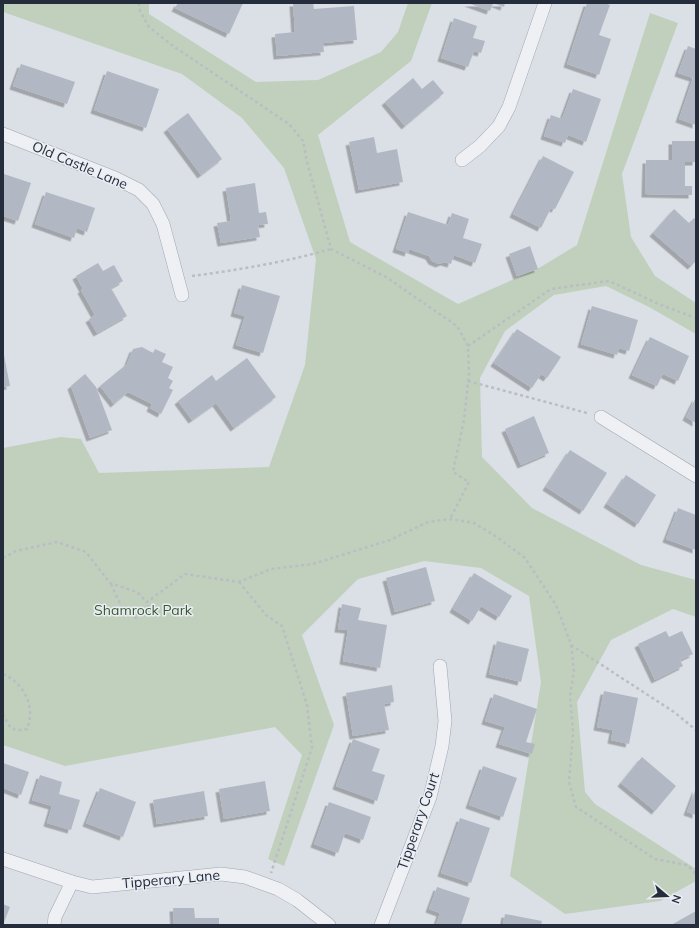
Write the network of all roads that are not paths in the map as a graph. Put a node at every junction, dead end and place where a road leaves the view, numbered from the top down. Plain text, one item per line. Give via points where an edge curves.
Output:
1 (545, 3) edge
2 (3, 134) edge
3 (462, 160) dead end
4 (182, 295) dead end
5 (601, 417) road end
6 (696, 476) edge
7 (440, 666) dead end
8 (3, 858) edge
9 (72, 882) junction
10 (54, 925) edge
11 (330, 925) edge
12 (381, 925) edge

1 - 3 street via 509,107 499,126
2 - 4 street, Old Castle Lane via 139,190 153,204 163,224
5 - 6 street
7 - 12 street, Tipperary Court via 445,721 442,746 430,797
8 - 9 street, Tipperary Lane
9 - 10 street
9 - 11 street, Tipperary Lane via 92,887 221,874 245,876 278,889

